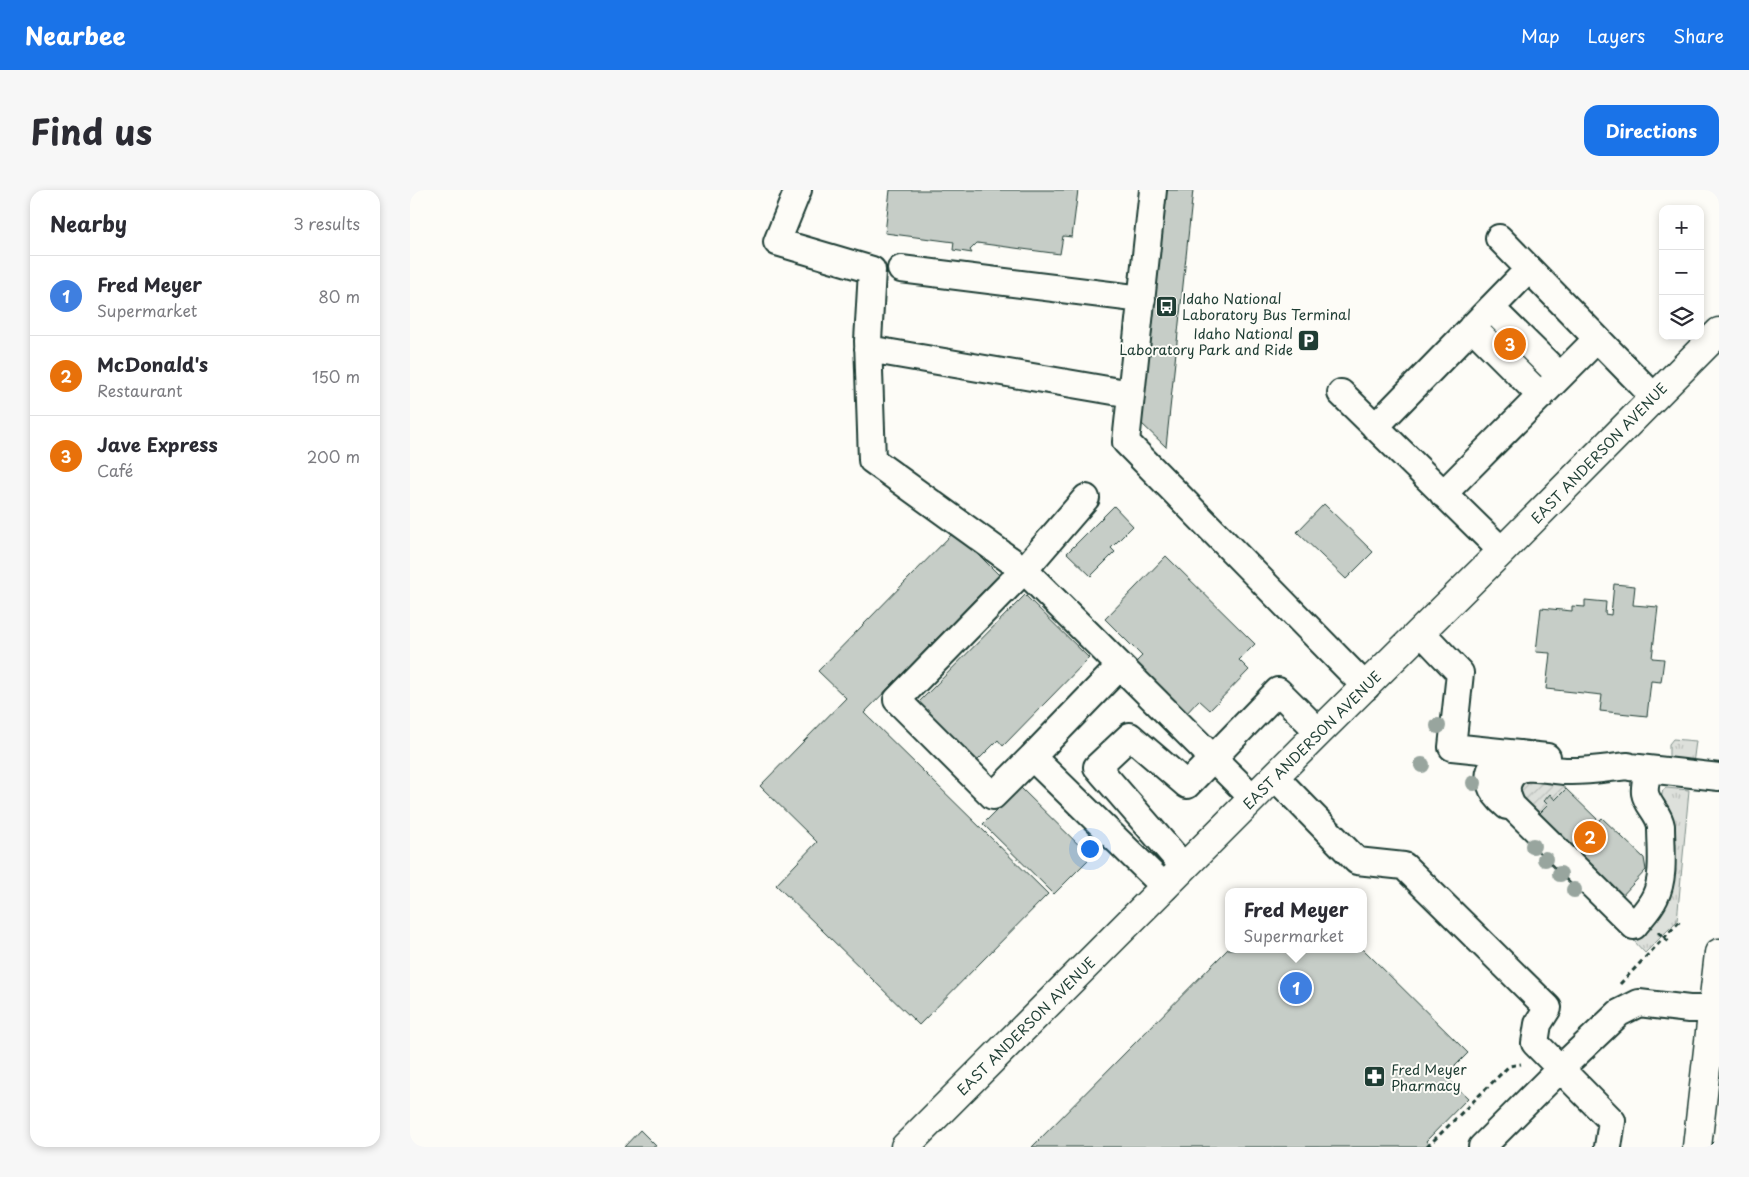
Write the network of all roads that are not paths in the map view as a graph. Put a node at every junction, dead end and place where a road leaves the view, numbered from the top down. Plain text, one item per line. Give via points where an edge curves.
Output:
1 (798, 190) edge
2 (1153, 190) edge
3 (1499, 238) dead end
4 (902, 269) dead end
5 (1529, 269) junction
6 (1142, 299) junction
7 (1491, 308) junction
8 (1472, 328) junction
9 (1719, 332) edge
10 (1597, 339) junction
11 (868, 349) junction
12 (1560, 376) junction
13 (1131, 394) junction
14 (1341, 394) dead end
15 (1541, 396) junction
16 (1654, 397) junction
17 (1375, 427) junction
18 (1443, 494) junction
19 (1086, 498) dead end
20 (1502, 551) junction
21 (1024, 570) junction
22 (1421, 632) junction
23 (1120, 666) junction
24 (1366, 687) junction
25 (1319, 732) junction
26 (1522, 754) junction
27 (1032, 757) junction
28 (1213, 759) junction
29 (1638, 768) junction
30 (1275, 777) junction
31 (1719, 777) edge
32 (1254, 798) junction
33 (1530, 823) junction
34 (1184, 867) junction
35 (1165, 887) junction
36 (1719, 953) edge
37 (1712, 1009) junction
38 (1560, 1068) junction
39 (905, 1147) edge
40 (1482, 1147) edge
41 (1608, 1147) edge
42 (1697, 1147) edge

1 - 11 lane via 777,242 872,270
2 - 6 lane
3 - 5 lane
4 - 6 lane
5 - 7 lane
5 - 10 lane
6 - 13 lane
7 - 8 lane
7 - 12 lane
8 - 15 lane
8 - 17 lane
9 - 16 main road, EAST ANDERSON AVENUE
10 - 12 lane
10 - 16 lane
11 - 13 lane
11 - 21 lane via 872,460
12 - 15 lane
13 - 24 lane via 1126,442
14 - 17 lane
15 - 18 lane
16 - 20 main road, EAST ANDERSON AVENUE
17 - 18 lane
18 - 20 lane
19 - 21 lane
20 - 22 main road, EAST ANDERSON AVENUE
21 - 23 lane
21 - 27 lane via 897,700 993,796
22 - 24 main road, EAST ANDERSON AVENUE
22 - 26 lane via 1460,673 1452,747
23 - 27 lane
23 - 28 lane
24 - 25 main road, EAST ANDERSON AVENUE
25 - 28 lane via 1278,691
25 - 30 main road, EAST ANDERSON AVENUE
26 - 29 lane
26 - 33 lane via 1501,759 1490,772 1490,782 1492,792
27 - 35 lane
28 - 32 lane
28 - 34 lane via 1187,785 1130,736 1097,767
29 - 31 lane
29 - 33 lane via 1566,772 1519,770 1507,783 1507,796 1512,806
29 - 33 lane via 1647,798 1660,818 1661,875 1656,896 1634,926
30 - 32 main road, EAST ANDERSON AVENUE
30 - 38 lane via 1357,861 1404,866 1548,1008 1538,1024 1535,1043
32 - 34 main road, EAST ANDERSON AVENUE
34 - 35 main road, EAST ANDERSON AVENUE
35 - 39 main road, EAST ANDERSON AVENUE
36 - 37 main road
37 - 38 lane via 1639,1003 1619,1013
37 - 42 main road
38 - 40 lane
38 - 41 lane via 1612,1121

